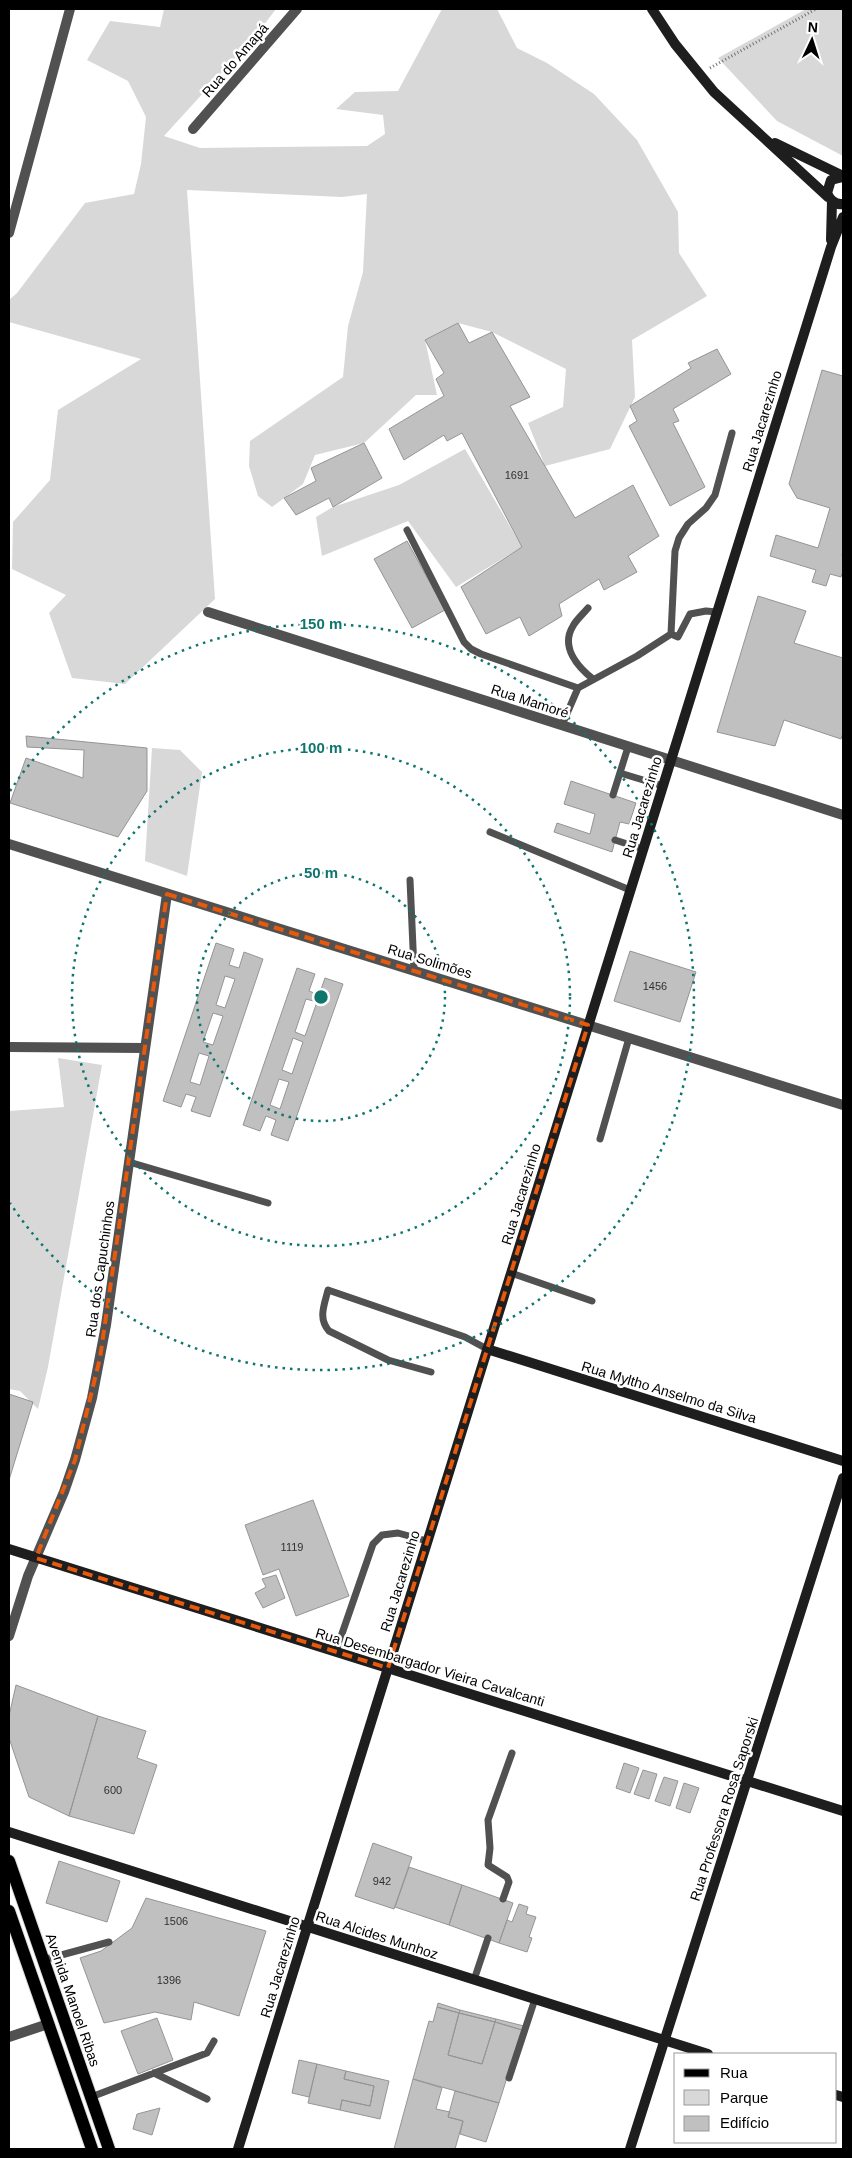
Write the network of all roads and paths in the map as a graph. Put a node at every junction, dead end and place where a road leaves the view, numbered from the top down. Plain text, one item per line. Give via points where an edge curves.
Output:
1 (70, 9) edge
2 (297, 9) edge
3 (652, 9) edge
4 (816, 9) edge
5 (698, 74) junction
6 (193, 129) dead end
7 (763, 137) junction
8 (843, 177) edge
9 (830, 199) junction
10 (843, 204) edge
11 (843, 217) edge
12 (9, 233) edge
13 (831, 247) junction
14 (732, 433) dead end
15 (407, 530) dead end
16 (588, 608) dead end
17 (208, 612) dead end
18 (717, 612) junction
19 (671, 634) junction
20 (593, 680) junction
21 (578, 688) junction
22 (562, 725) junction
23 (628, 747) junction
24 (671, 760) junction
25 (620, 773) junction
26 (663, 786) junction
27 (613, 795) dead end
28 (843, 815) edge
29 (490, 832) dead end
30 (615, 840) dead end
31 (9, 844) edge
32 (643, 849) junction
33 (410, 880) dead end
34 (630, 890) junction
35 (167, 894) junction
36 (414, 970) junction
37 (588, 1025) junction
38 (629, 1038) junction
39 (9, 1047) edge
40 (145, 1048) junction
41 (843, 1105) edge
42 (600, 1140) dead end
43 (129, 1162) junction
44 (268, 1203) dead end
45 (511, 1273) junction
46 (592, 1301) dead end
47 (487, 1350) junction
48 (432, 1372) dead end
49 (843, 1461) edge
50 (843, 1478) edge
51 (427, 1541) junction
52 (9, 1549) edge
53 (36, 1558) junction
54 (9, 1636) edge
55 (336, 1651) junction
56 (388, 1668) junction
57 (512, 1754) dead end
58 (747, 1780) junction
59 (843, 1811) edge
60 (9, 1832) edge
61 (9, 1861) edge
62 (503, 1899) dead end
63 (9, 1911) edge
64 (307, 1927) junction
65 (488, 1938) dead end
66 (109, 1942) dead end
67 (43, 1960) junction
68 (474, 1980) junction
69 (534, 1999) junction
70 (48, 2024) junction
71 (9, 2037) edge
72 (665, 2040) junction
73 (214, 2041) dead end
74 (705, 2053) edge
75 (154, 2073) junction
76 (509, 2078) dead end
77 (91, 2097) junction
78 (207, 2099) dead end
79 (92, 2149) edge
80 (110, 2149) edge
81 (238, 2149) edge
82 (630, 2149) edge

1 - 12 street
2 - 6 street, Rua do Amapá
3 - 5 street
4 - 5 path
5 - 7 street
7 - 8 street
7 - 9 street
8 - 9 street via 828,184
9 - 10 street via 836,204
9 - 13 street, Rua Jacarezinho
11 - 13 street, Rua Jacarezinho
13 - 18 street, Rua Jacarezinho
14 - 19 lane via 714,495 706,508 688,524 675,551
15 - 21 lane via 464,642 471,649
16 - 20 lane via 572,626 569,638 578,666
17 - 22 street, Rua Mamoré
18 - 19 lane via 690,614 678,637
18 - 24 street, Rua Jacarezinho
19 - 20 lane
20 - 21 lane
21 - 22 lane
22 - 23 street, Rua Mamoré
23 - 24 street, Rua Mamoré
23 - 25 lane
24 - 26 street, Rua Jacarezinho
24 - 28 street, Rua Mamoré
25 - 26 lane
25 - 27 lane
26 - 32 street, Rua Jacarezinho
29 - 34 lane
30 - 32 lane
31 - 35 street, Rua Solimões
32 - 34 street, Rua Jacarezinho
33 - 36 lane
34 - 37 street, Rua Jacarezinho
35 - 36 street, Rua Solimões
35 - 40 street, Rua dos Capuchinhos
36 - 37 street, Rua Solimões
37 - 38 street, Rua Solimões
37 - 45 street, Rua Jacarezinho
38 - 41 street, Rua Solimões
38 - 42 lane
39 - 40 street
40 - 43 street, Rua dos Capuchinhos
43 - 44 lane
43 - 53 street, Rua dos Capuchinhos via 106,1325 92,1398 72,1468
45 - 46 lane
45 - 47 street, Rua Jacarezinho
47 - 48 lane via 465,1337 328,1290 322,1314 323,1324 329,1331 388,1360
47 - 49 street, Rua Myltho Anselmo da Silva
47 - 51 street, Rua Jacarezinho
50 - 58 street, Rua Professora Rosa Saporski
51 - 55 lane via 398,1533 382,1534 373,1544
51 - 56 street, Rua Jacarezinho
52 - 53 street, Rua Desembargador Vieira Cavalcanti
53 - 54 street, Rua dos Capuchinhos
53 - 55 street, Rua Desembargador Vieira Cavalcanti
55 - 56 street, Rua Desembargador Vieira Cavalcanti
56 - 58 street, Rua Desembargador Vieira Cavalcanti
56 - 64 street, Rua Jacarezinho
57 - 62 lane via 488,1820 488,1865 507,1877 509,1882
58 - 59 street, Rua Desembargador Vieira Cavalcanti
58 - 72 street, Rua Professora Rosa Saporski
60 - 64 street, Rua Alcides Munhoz
61 - 67 main road, Avenida Manoel Ribas
63 - 70 main road
64 - 68 street, Rua Alcides Munhoz
64 - 81 street, Rua Jacarezinho
65 - 68 lane
66 - 67 lane
67 - 77 main road, Avenida Manoel Ribas
68 - 69 street, Rua Alcides Munhoz
69 - 72 street, Rua Alcides Munhoz
69 - 76 lane
70 - 71 street
70 - 79 main road
72 - 74 street, Rua Alcides Munhoz
72 - 82 street, Rua Professora Rosa Saporski
73 - 75 lane via 206,2053
75 - 77 lane
75 - 78 lane
77 - 80 main road, Avenida Manoel Ribas

